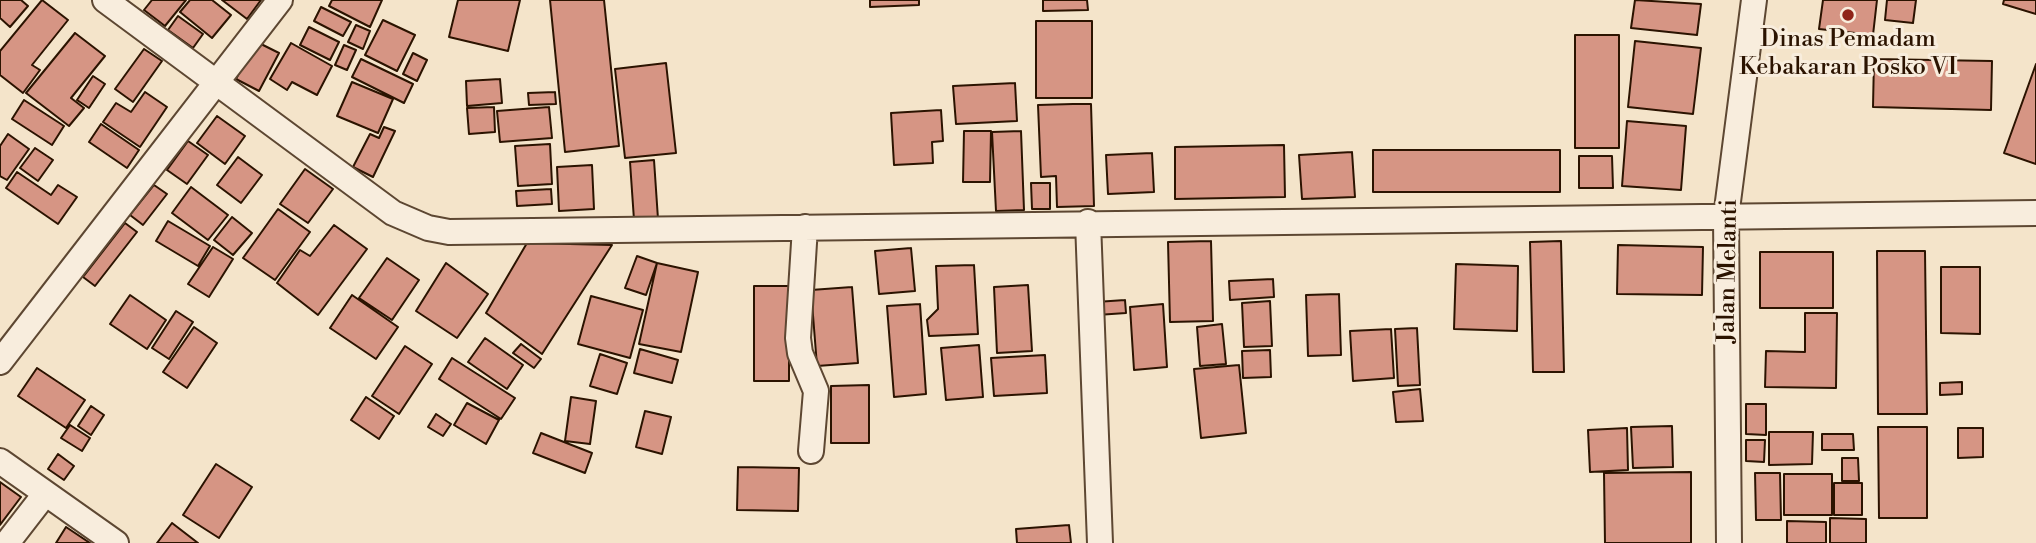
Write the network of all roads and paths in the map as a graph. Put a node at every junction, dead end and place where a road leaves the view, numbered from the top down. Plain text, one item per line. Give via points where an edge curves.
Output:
1 (105, 0) edge
2 (280, 0) edge
3 (1754, 0) edge
4 (215, 84) junction
5 (2036, 213) edge
6 (1727, 217) junction
7 (1088, 222) junction
8 (805, 227) junction
9 (0, 362) edge
10 (811, 451) dead end
11 (0, 461) edge
12 (45, 494) junction
13 (7, 543) edge
14 (116, 543) edge
15 (1100, 543) edge
16 (1729, 543) edge

1 - 4 street
2 - 4 street
3 - 6 street, Jalan Melanti
4 - 8 street via 393,213 428,228 473,232
4 - 9 street
5 - 6 street
6 - 7 street
6 - 16 street, Jalan Melanti
7 - 8 street
7 - 15 street
8 - 10 street via 798,338 816,391
11 - 12 street
12 - 13 street
12 - 14 street

